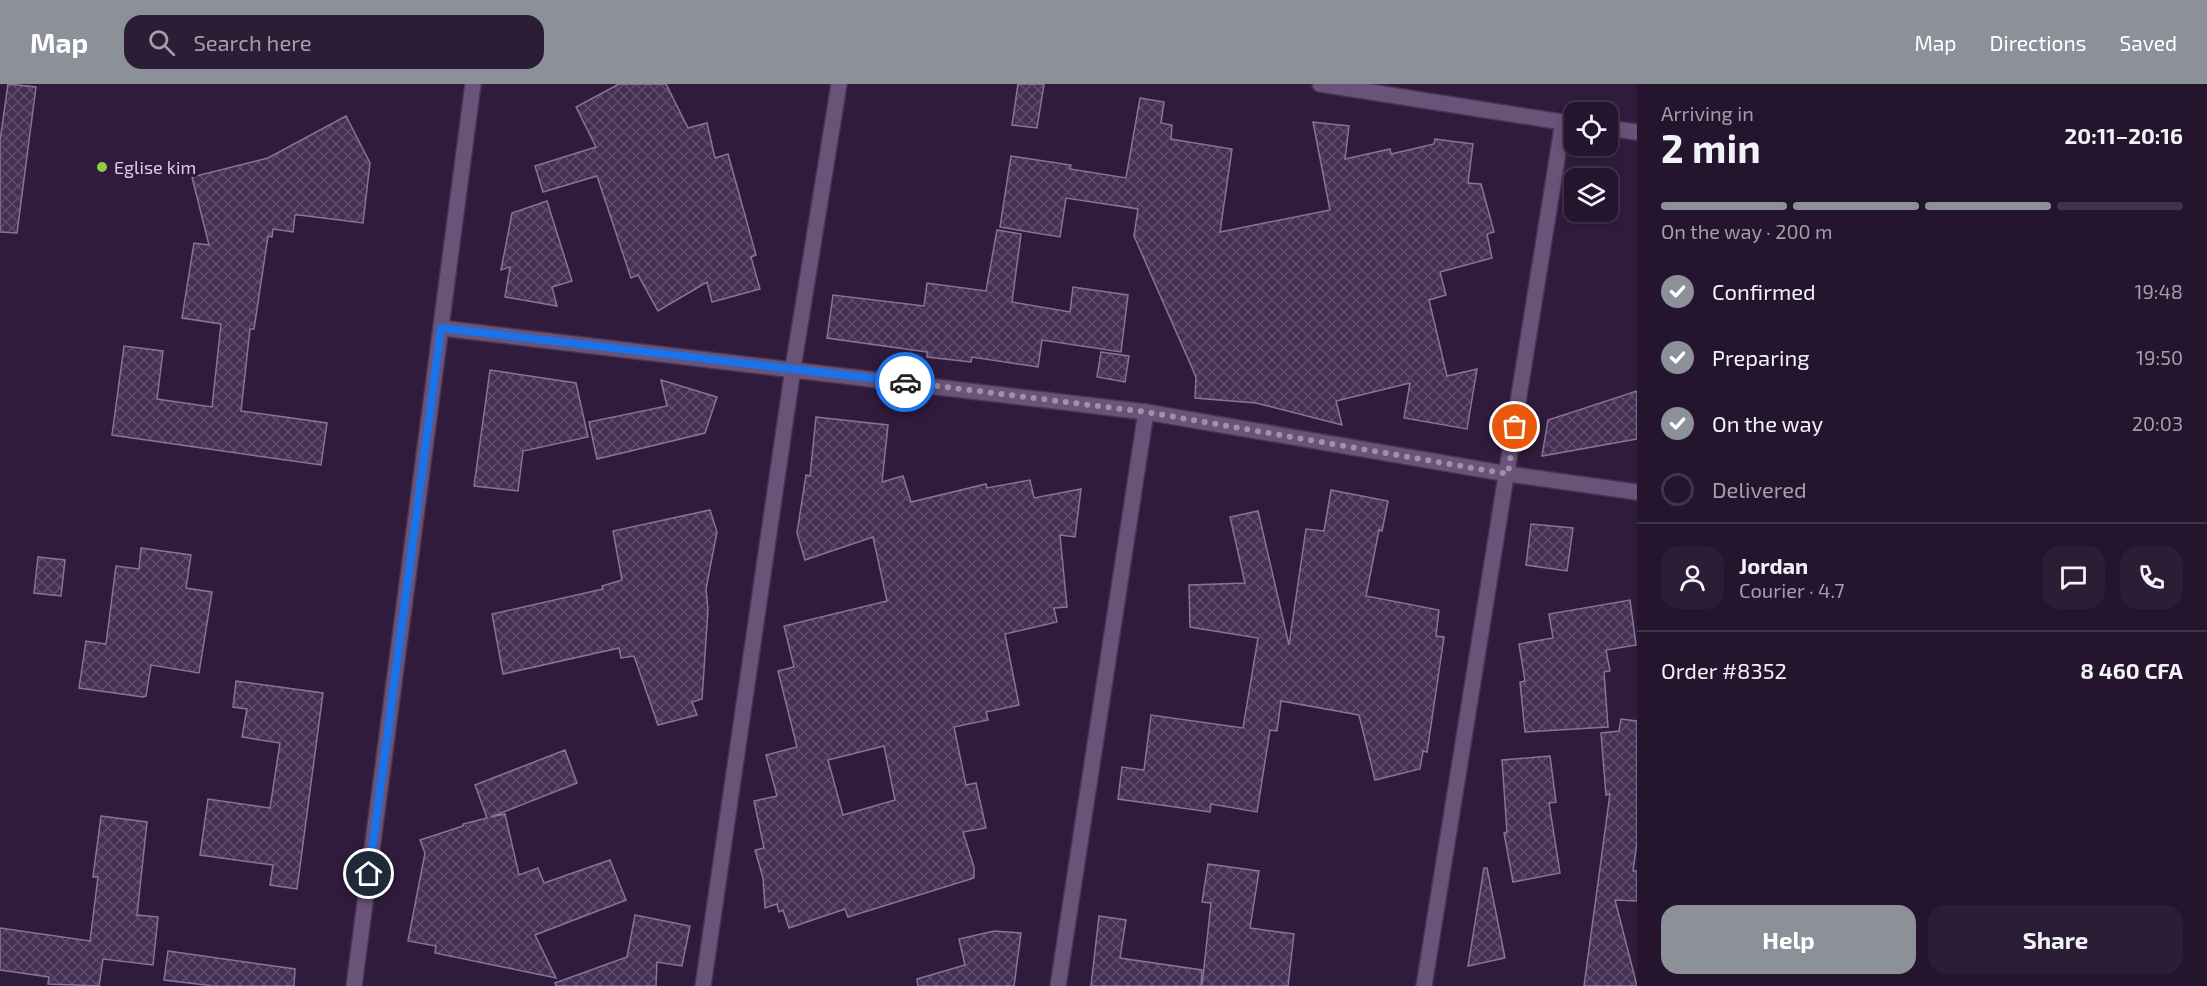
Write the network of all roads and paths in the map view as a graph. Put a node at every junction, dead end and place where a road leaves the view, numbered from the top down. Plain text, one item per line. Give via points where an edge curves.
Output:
1 (473, 84) edge
2 (839, 84) edge
3 (1320, 84) edge
4 (1564, 122) edge
5 (1618, 129) edge
6 (1637, 132) edge
7 (1564, 152) edge
8 (441, 328) junction
9 (793, 368) junction
10 (1146, 412) junction
11 (1508, 474) junction
12 (1637, 492) edge
13 (354, 986) edge
14 (703, 986) edge
15 (1058, 986) edge
16 (1424, 986) edge

1 - 8 street
2 - 9 street
3 - 4 street
5 - 6 street
7 - 11 street
8 - 9 street
8 - 13 street
9 - 10 street
9 - 14 street
10 - 11 street
10 - 15 street
11 - 12 street
11 - 16 street

